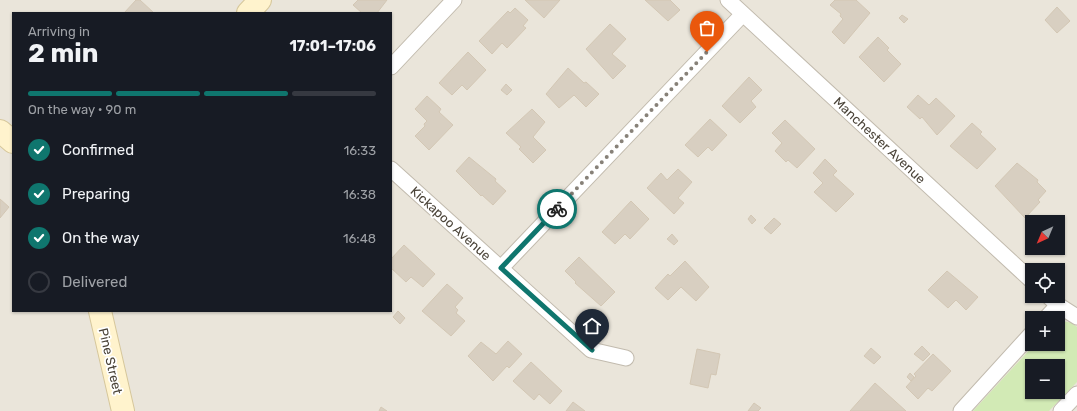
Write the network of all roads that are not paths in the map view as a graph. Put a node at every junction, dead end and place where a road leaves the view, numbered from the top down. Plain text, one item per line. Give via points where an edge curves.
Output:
1 (260, 0) edge
2 (454, 0) edge
3 (728, 0) edge
4 (249, 12) edge
5 (743, 14) junction
6 (392, 66) edge
7 (0, 131) edge
8 (12, 141) edge
9 (392, 170) edge
10 (501, 268) junction
11 (1025, 275) edge
12 (1056, 303) edge
13 (100, 312) edge
14 (1077, 317) edge
15 (1025, 341) edge
16 (626, 358) dead end
17 (1077, 394) edge
18 (123, 411) edge
19 (961, 411) edge
20 (1061, 411) edge

1 - 4 street
2 - 6 street
3 - 5 street, Manchester Avenue
5 - 10 street
5 - 11 street, Manchester Avenue
7 - 8 street
9 - 10 street, Kickapoo Avenue
10 - 16 street, Kickapoo Avenue via 592,350
12 - 14 street
13 - 18 street, Pine Street
15 - 19 street
17 - 20 street

